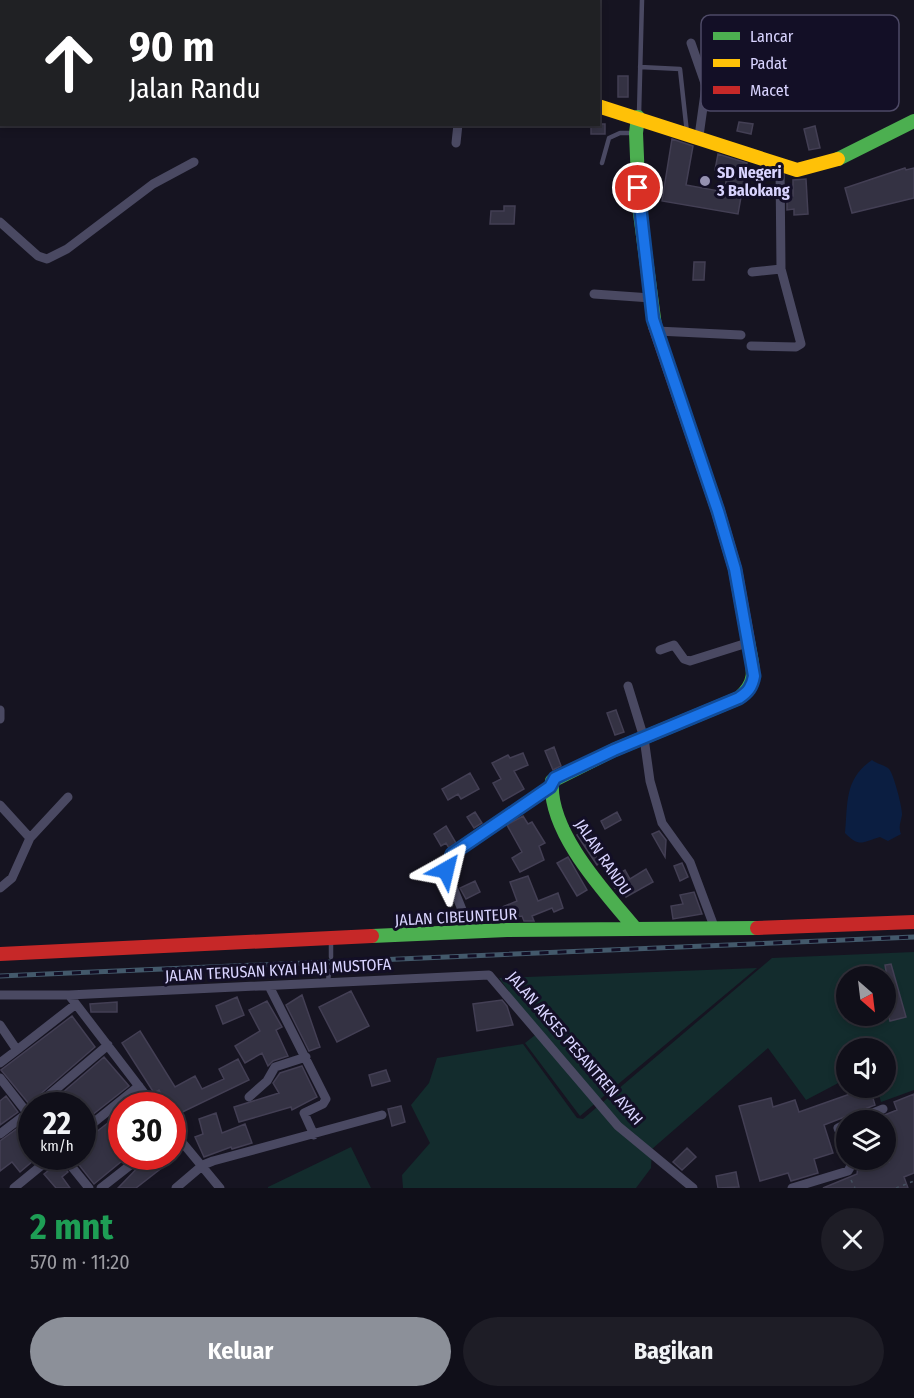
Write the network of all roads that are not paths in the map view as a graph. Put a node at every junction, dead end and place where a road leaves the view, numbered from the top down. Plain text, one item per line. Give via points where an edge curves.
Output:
1 (642, 0) edge
2 (691, 43) dead end
3 (640, 67) junction
4 (701, 72) edge
5 (701, 105) edge
6 (600, 107) edge
7 (638, 117) junction
8 (914, 121) edge
9 (458, 126) edge
10 (636, 133) junction
11 (693, 135) junction
12 (456, 143) dead end
13 (194, 162) dead end
14 (602, 163) dead end
15 (780, 166) junction
16 (0, 222) edge
17 (781, 269) junction
18 (752, 272) dead end
19 (594, 294) dead end
20 (651, 298) junction
21 (657, 331) junction
22 (741, 334) dead end
23 (751, 346) dead end
24 (747, 643) junction
25 (660, 650) dead end
26 (628, 686) dead end
27 (0, 710) edge
28 (0, 719) edge
29 (644, 738) junction
30 (550, 787) junction
31 (68, 796) dead end
32 (0, 805) edge
33 (30, 838) junction
34 (0, 888) edge
35 (914, 922) edge
36 (634, 927) junction
37 (715, 929) junction
38 (471, 932) junction
39 (331, 939) junction
40 (0, 954) edge
41 (331, 957) dead end
42 (329, 971) dead end
43 (489, 975) joint
44 (328, 983) junction
45 (269, 986) junction
46 (0, 995) edge
47 (69, 995) junction
48 (76, 1004) junction
49 (0, 1025) edge
50 (108, 1046) junction
51 (17, 1050) junction
52 (306, 1058) junction
53 (0, 1063) edge
54 (0, 1078) edge
55 (139, 1086) junction
56 (53, 1092) edge
57 (144, 1092) edge
58 (249, 1096) dead end
59 (18, 1100) edge
60 (382, 1115) dead end
61 (96, 1121) edge
62 (18, 1122) edge
63 (0, 1134) edge
64 (315, 1135) junction
65 (186, 1146) edge
66 (203, 1165) junction
67 (35, 1170) edge
68 (72, 1170) edge
69 (124, 1170) edge
70 (848, 1170) edge
71 (83, 1186) edge
72 (14, 1188) edge
73 (101, 1188) edge
74 (176, 1188) edge
75 (220, 1188) edge
76 (693, 1188) edge
77 (792, 1188) edge

1 - 3 lane
2 - 4 street
3 - 7 lane
3 - 11 lane via 680,69
5 - 11 street
6 - 7 street
7 - 10 street
7 - 11 street
8 - 15 street via 816,168
9 - 12 street
10 - 14 lane via 609,138
10 - 20 street via 639,206
11 - 15 street
13 - 16 street via 153,184 67,249 47,259 38,256
15 - 17 street
17 - 18 street
17 - 23 street via 801,344
19 - 20 street
20 - 21 street
21 - 22 street
21 - 24 street via 735,569
24 - 25 street via 690,661 674,645
24 - 29 street via 754,676 745,694
26 - 29 street
27 - 28 street
29 - 30 street via 555,778
29 - 37 street via 650,781 662,823 690,862
30 - 36 street, JALAN RANDU via 564,832 601,888
30 - 38 street via 452,854 446,870
31 - 33 street
32 - 33 street
33 - 34 street via 12,878
35 - 37 street, JALAN CIBEUNTEUR
36 - 37 street, JALAN CIBEUNTEUR
36 - 38 street, JALAN CIBEUNTEUR
38 - 39 street, JALAN CIBEUNTEUR
39 - 40 street, JALAN CIBEUNTEUR
39 - 41 lane
42 - 44 lane
43 - 44 street, JALAN TERUSAN KYAI HAJI MUSTOFA
43 - 76 street, JALAN AKSES PESANTREN AYAH via 618,1126
44 - 45 street, JALAN TERUSAN KYAI HAJI MUSTOFA
45 - 47 street, JALAN TERUSAN KYAI HAJI MUSTOFA
45 - 52 street
46 - 47 street, JALAN TERUSAN KYAI HAJI MUSTOFA
47 - 48 street
48 - 50 street
48 - 51 street
49 - 51 street
50 - 55 street
50 - 56 street
51 - 53 street
52 - 58 street via 274,1066 267,1081
52 - 64 street via 326,1099 304,1113
54 - 59 street
55 - 57 street
55 - 61 street
60 - 64 street
62 - 63 street
64 - 66 street
65 - 66 street
66 - 74 street
66 - 75 street
67 - 72 street
68 - 71 street
69 - 73 street
70 - 77 street

